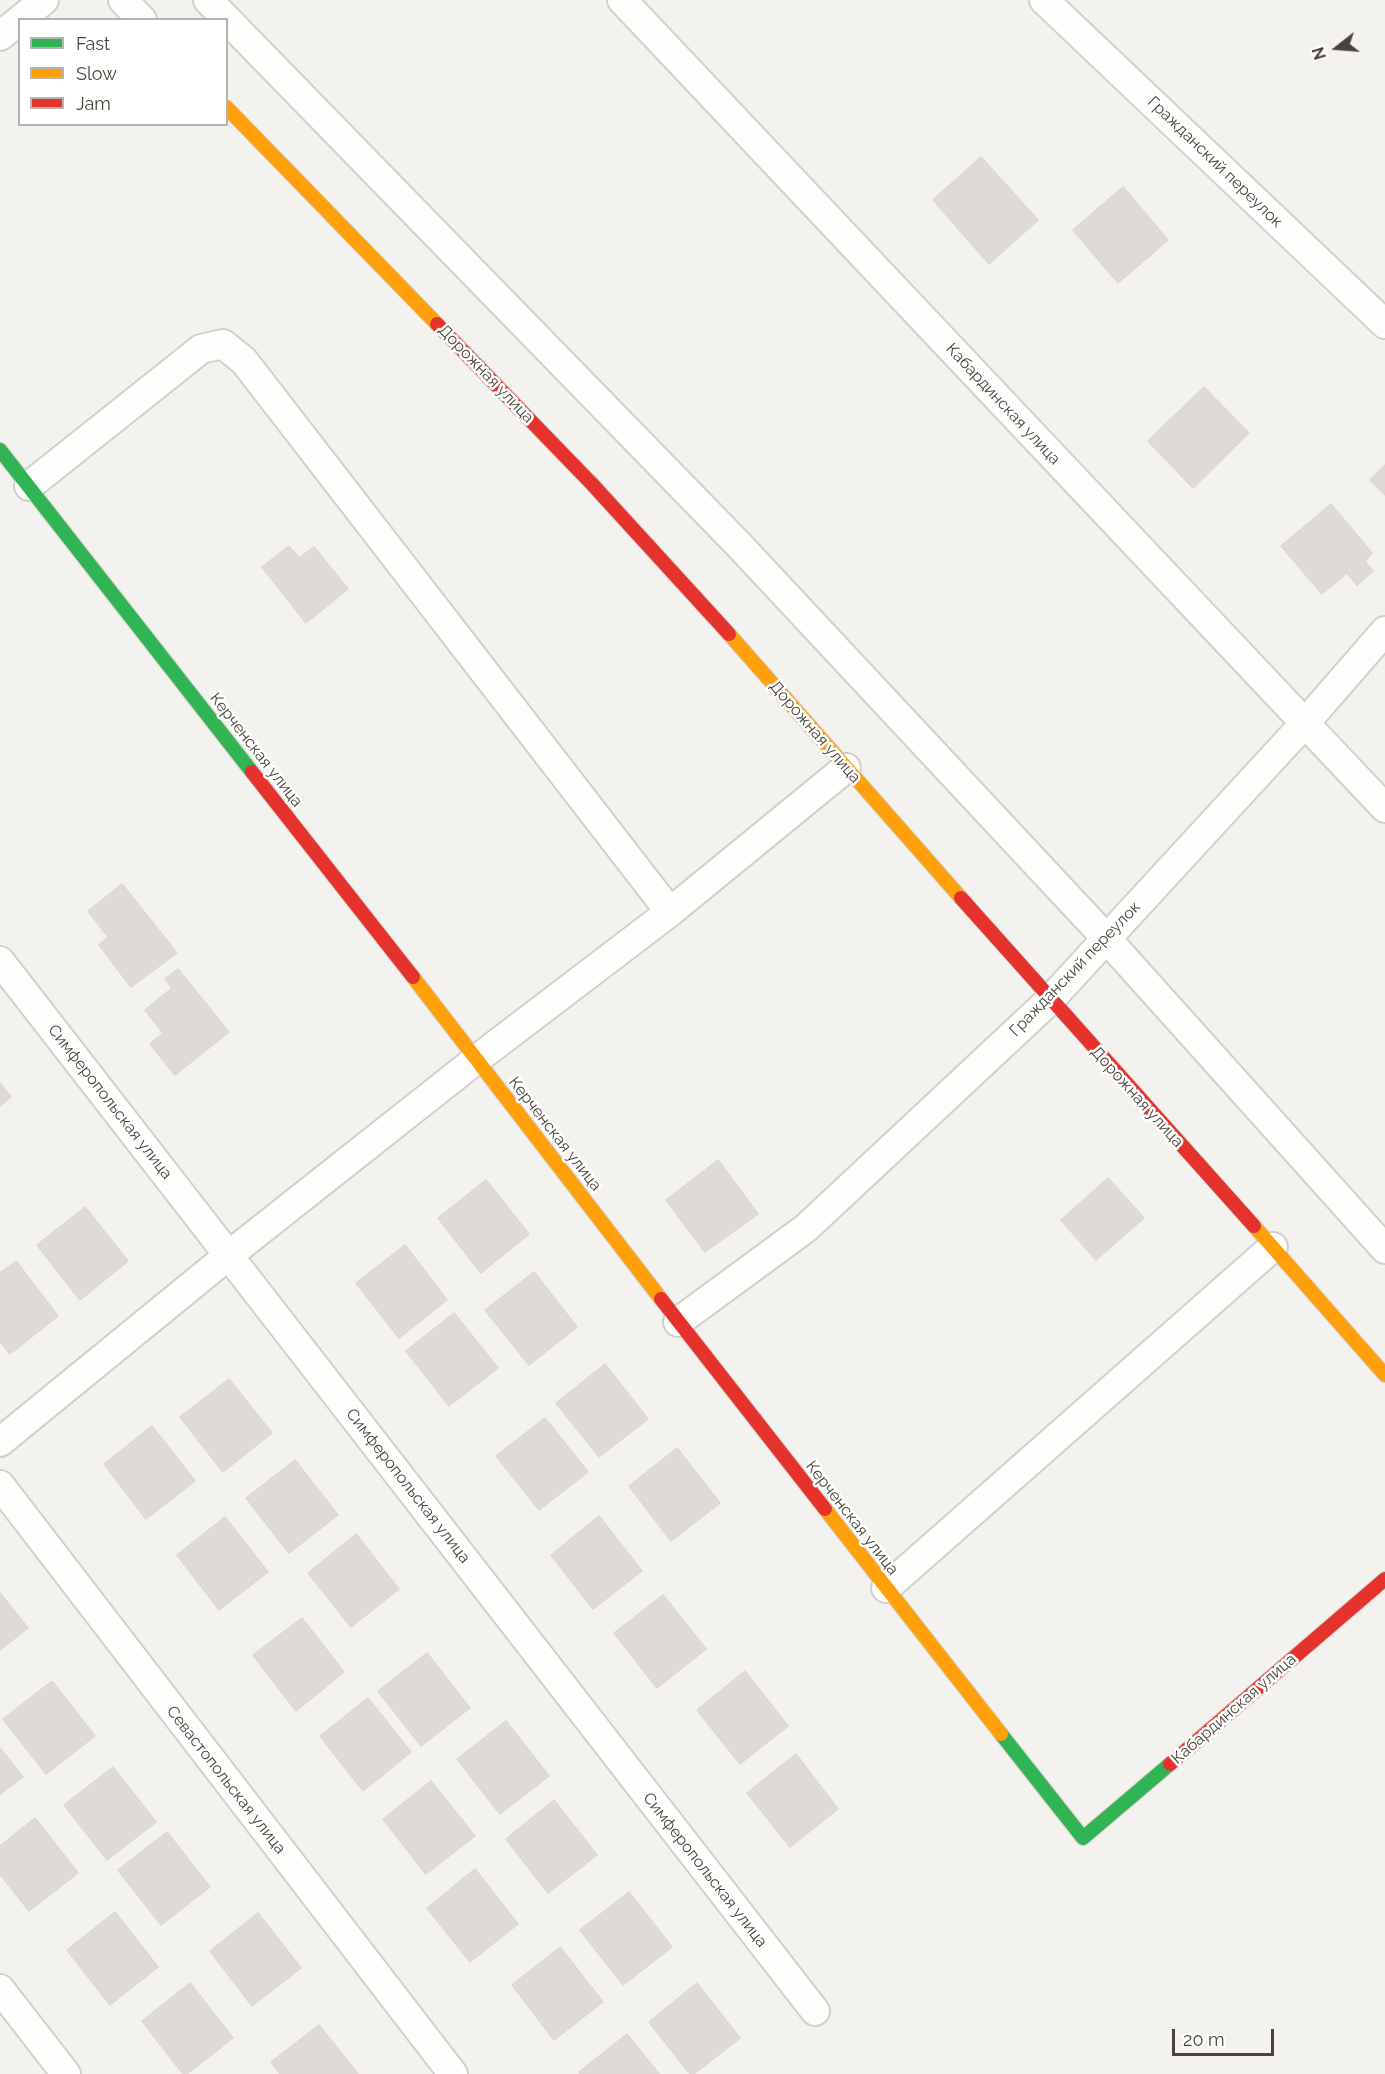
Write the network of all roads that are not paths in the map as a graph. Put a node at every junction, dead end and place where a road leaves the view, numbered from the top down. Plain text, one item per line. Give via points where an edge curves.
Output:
1 (44, 0) edge
2 (123, 0) edge
3 (208, 0) edge
4 (622, 0) edge
5 (1044, 0) edge
6 (22, 18) edge
7 (140, 18) edge
8 (226, 18) edge
9 (228, 21) edge
10 (18, 22) edge
11 (0, 36) edge
12 (228, 109) edge
13 (1385, 324) edge
14 (0, 450) edge
15 (29, 486) junction
16 (1385, 631) edge
17 (1305, 723) junction
18 (846, 768) junction
19 (1385, 808) edge
20 (670, 912) junction
21 (1106, 938) junction
22 (0, 961) edge
23 (1050, 1000) junction
24 (477, 1059) junction
25 (1273, 1247) junction
26 (1385, 1249) edge
27 (229, 1256) junction
28 (678, 1322) junction
29 (1385, 1375) edge
30 (0, 1442) edge
31 (0, 1485) edge
32 (1385, 1579) edge
33 (886, 1588) junction
34 (1083, 1838) joint
35 (0, 1989) edge
36 (815, 2011) dead end
37 (66, 2074) edge
38 (453, 2074) edge

1 - 6 street
2 - 7 street
3 - 8 street
4 - 17 street, Кабардинская улица
5 - 13 street, Гражданский переулок
9 - 21 street via 739,545
10 - 11 street
12 - 18 street, Дорожная улица via 592,484
14 - 15 street, Керченская улица
15 - 20 street via 201,349 223,344 244,361
15 - 24 street, Керченская улица
16 - 17 street, Гражданский переулок
17 - 19 street, Кабардинская улица
17 - 21 street, Гражданский переулок
18 - 20 street
18 - 23 street, Дорожная улица
20 - 24 street
21 - 23 street, Гражданский переулок
21 - 26 street
22 - 27 street, Симферопольская улица
23 - 25 street, Дорожная улица
23 - 28 street, Гражданский переулок via 806,1228
24 - 27 street
24 - 28 street, Керченская улица
25 - 29 street, Дорожная улица
25 - 33 street
27 - 30 street
27 - 36 street, Симферопольская улица
28 - 33 street, Керченская улица
31 - 38 street, Севастопольская улица
32 - 34 street, Кабардинская улица
33 - 34 street, Керченская улица
35 - 37 street

